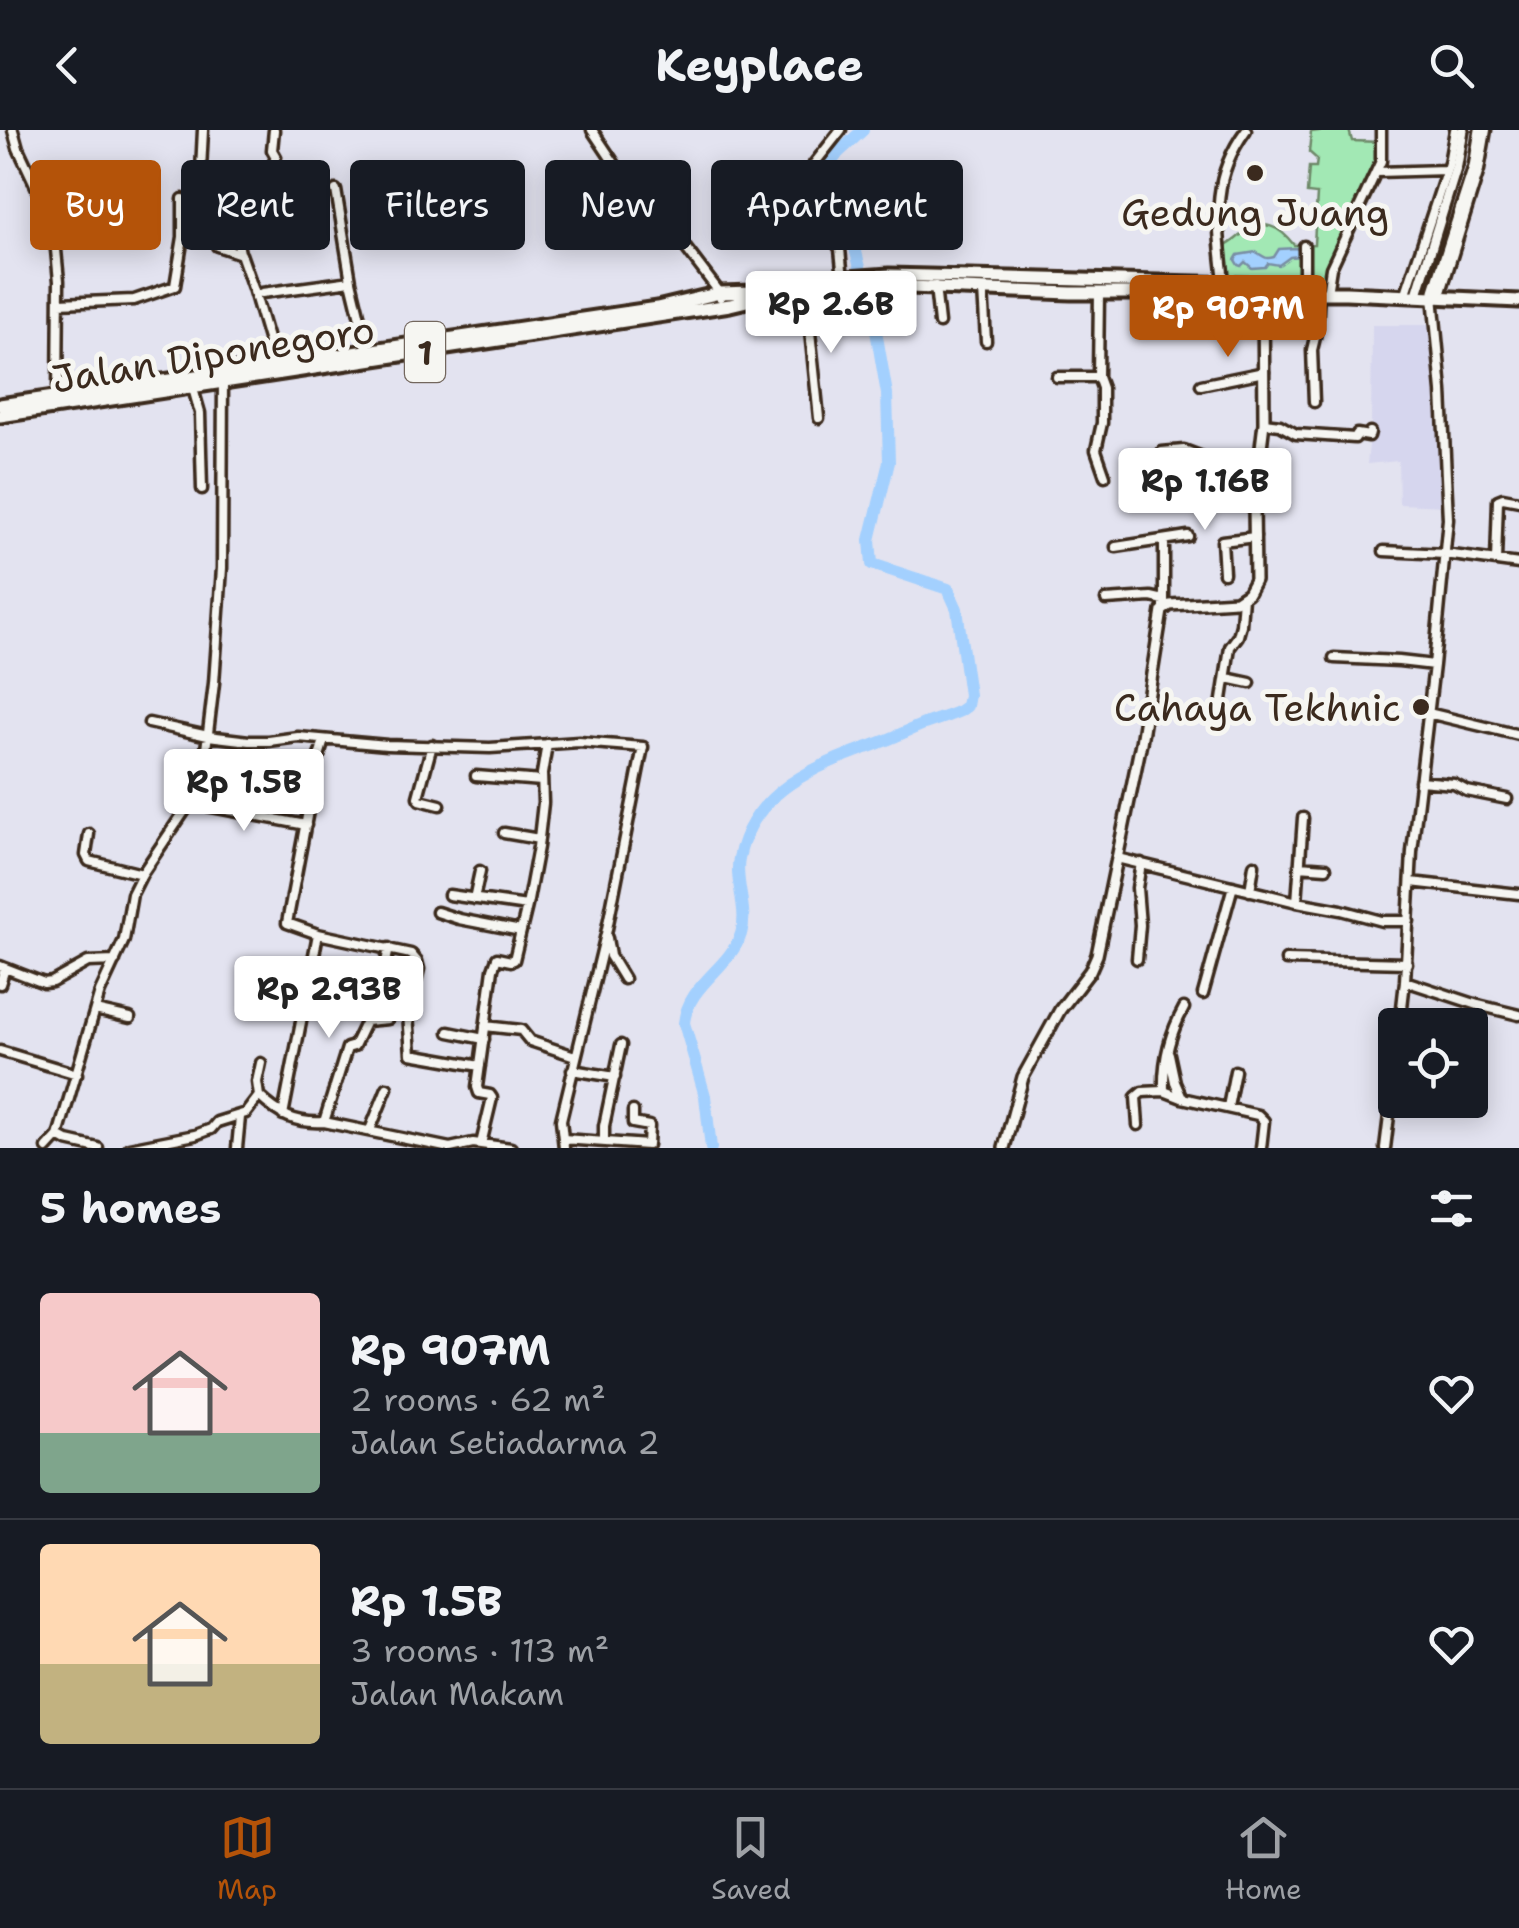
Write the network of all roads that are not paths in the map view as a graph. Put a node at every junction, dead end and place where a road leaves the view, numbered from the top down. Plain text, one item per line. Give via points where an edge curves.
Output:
1 (13, 130) edge
2 (203, 130) edge
3 (274, 130) edge
4 (592, 130) edge
5 (842, 130) edge
6 (1246, 130) edge
7 (1382, 130) edge
8 (1455, 130) edge
9 (1463, 130) edge
10 (1483, 130) edge
11 (201, 160) edge
12 (1446, 170) junction
13 (1377, 172) junction
14 (30, 174) edge
15 (336, 190) dead end
16 (1304, 246) dead end
17 (56, 250) edge
18 (181, 250) edge
19 (228, 250) edge
20 (240, 254) junction
21 (350, 281) junction
22 (847, 281) junction
23 (886, 281) junction
24 (1224, 282) junction
25 (1304, 284) junction
26 (935, 286) junction
27 (805, 289) junction
28 (982, 289) junction
29 (1324, 290) junction
30 (1413, 291) junction
31 (1099, 292) junction
32 (1142, 292) junction
33 (1263, 292) junction
34 (262, 293) dead end
35 (1436, 293) junction
36 (1519, 297) edge
37 (721, 300) junction
38 (58, 303) junction
39 (939, 323) dead end
40 (1142, 328) dead end
41 (986, 341) dead end
42 (368, 350) junction
43 (276, 366) junction
44 (1264, 372) junction
45 (1098, 377) junction
46 (224, 378) junction
47 (1057, 378) dead end
48 (191, 383) junction
49 (1201, 386) dead end
50 (58, 396) junction
51 (1314, 402) dead end
52 (0, 405) edge
53 (0, 416) edge
54 (819, 418) dead end
55 (1264, 423) junction
56 (1370, 432) dead end
57 (1162, 452) dead end
58 (1261, 462) junction
59 (1105, 476) dead end
60 (202, 489) dead end
61 (1519, 500) edge
62 (1188, 536) dead end
63 (1255, 537) junction
64 (1164, 540) junction
65 (1116, 547) dead end
66 (1384, 551) dead end
67 (1445, 554) junction
68 (1496, 561) junction
69 (1519, 564) edge
70 (1224, 573) dead end
71 (1244, 597) junction
72 (1106, 600) dead end
73 (1164, 604) junction
74 (1334, 658) dead end
75 (1434, 666) junction
76 (1226, 678) junction
77 (1250, 683) dead end
78 (1428, 713) junction
79 (1220, 714) dead end
80 (150, 724) dead end
81 (1519, 734) edge
82 (208, 736) junction
83 (324, 740) junction
84 (548, 744) junction
85 (432, 746) junction
86 (476, 776) dead end
87 (542, 781) junction
88 (1420, 781) junction
89 (1507, 800) dead end
90 (190, 803) junction
91 (440, 805) dead end
92 (1303, 818) dead end
93 (306, 826) junction
94 (504, 833) dead end
95 (89, 834) dead end
96 (539, 838) junction
97 (1118, 858) junction
98 (1141, 864) junction
99 (1254, 865) dead end
100 (1298, 866) junction
101 (1326, 868) dead end
102 (480, 871) dead end
103 (142, 874) junction
104 (1411, 882) junction
105 (1234, 886) junction
106 (1250, 891) junction
107 (448, 894) dead end
108 (1519, 894) edge
109 (474, 899) junction
110 (1297, 902) junction
111 (527, 906) junction
112 (437, 912) dead end
113 (1409, 921) junction
114 (521, 931) junction
115 (318, 934) junction
116 (606, 934) junction
117 (388, 948) junction
118 (1137, 959) dead end
119 (1286, 960) dead end
120 (116, 961) junction
121 (1406, 964) junction
122 (2, 967) edge
123 (624, 978) dead end
124 (1406, 981) junction
125 (0, 984) edge
126 (395, 991) junction
127 (1203, 994) dead end
128 (412, 996) junction
129 (1184, 1008) dead end
130 (1402, 1008) edge
131 (95, 1010) junction
132 (1519, 1014) edge
133 (130, 1018) dead end
134 (485, 1026) junction
135 (448, 1032) dead end
136 (484, 1039) junction
137 (621, 1045) dead end
138 (1168, 1050) junction
139 (0, 1051) edge
140 (576, 1056) junction
141 (260, 1063) dead end
142 (480, 1066) junction
143 (572, 1070) junction
144 (1235, 1071) dead end
145 (77, 1074) junction
146 (615, 1077) junction
147 (387, 1088) dead end
148 (1164, 1091) junction
149 (259, 1096) junction
150 (1182, 1098) junction
151 (1228, 1107) junction
152 (633, 1112) dead end
153 (283, 1115) junction
154 (240, 1117) junction
155 (1389, 1118) edge
156 (324, 1122) junction
157 (1138, 1125) dead end
158 (370, 1130) junction
159 (58, 1136) junction
160 (604, 1142) junction
161 (402, 1143) edge
162 (564, 1143) edge
163 (481, 1144) junction
164 (629, 1146) edge
165 (461, 1147) edge
166 (47, 1148) edge
167 (98, 1148) edge
168 (129, 1148) edge
169 (237, 1148) edge
170 (510, 1148) edge
171 (1004, 1148) edge
172 (1262, 1148) edge
173 (1385, 1148) edge

1 - 14 street
2 - 11 street
3 - 20 street via 276,157 264,203 251,207 252,223 235,228
4 - 37 street
5 - 22 street via 814,164 807,184 840,249
6 - 24 street via 1218,193
7 - 13 street
8 - 12 street
9 - 30 main road
10 - 35 main road
12 - 13 street
12 - 30 street
13 - 29 street
15 - 21 street
16 - 25 street
17 - 38 street
18 - 38 street via 176,286 134,300
19 - 20 street
20 - 43 street
21 - 34 street
21 - 42 street
22 - 23 highway, 1
22 - 27 highway, Jalan Diponegoro / 1
23 - 24 highway, 1
23 - 26 highway, 1
24 - 25 highway, 1
25 - 29 highway, 1
26 - 28 highway, 1
26 - 39 street
27 - 37 highway, Jalan Diponegoro / 1
27 - 54 street
28 - 31 highway, 1
28 - 41 street
29 - 30 highway, 1
29 - 33 highway, 1
29 - 35 highway, 1
29 - 51 street via 1312,350
30 - 35 highway, 1
31 - 32 highway, 1
31 - 45 street
32 - 33 highway, 1
32 - 40 street
33 - 44 main road
35 - 36 highway, 1
35 - 67 street
37 - 42 highway, Jalan Diponegoro / 1
37 - 46 highway, Jalan Diponegoro / 1
38 - 50 street
42 - 43 highway, Jalan Diponegoro / 1
43 - 46 highway, Jalan Diponegoro / 1
44 - 49 street
44 - 55 main road
45 - 47 street
45 - 59 street via 1102,423 1096,450
46 - 48 highway, Jalan Diponegoro / 1
46 - 82 street via 222,568
48 - 50 highway, Jalan Diponegoro / 1
48 - 53 highway, Jalan Diponegoro / 1
48 - 60 street via 200,413
50 - 52 highway, Jalan Diponegoro / 1
55 - 56 street via 1296,434 1356,438
55 - 58 main road
57 - 58 street
58 - 63 main road
61 - 68 street via 1498,500
62 - 64 street
63 - 70 street via 1222,541
63 - 71 main road via 1255,580
64 - 65 street
64 - 73 street
66 - 67 street
67 - 68 street
67 - 75 street
68 - 69 street
71 - 73 main road
71 - 76 street
72 - 73 street via 1155,597
73 - 97 main road
74 - 75 street
75 - 78 street
76 - 77 street
76 - 79 street
78 - 81 street
78 - 88 street
80 - 82 street
82 - 83 street
82 - 90 street
83 - 85 street
83 - 93 street
84 - 85 street
84 - 87 street
84 - 116 street via 643,748
85 - 91 street via 418,797
86 - 87 street
87 - 96 street
88 - 89 street
88 - 104 street
90 - 93 street
90 - 103 street
92 - 100 street
93 - 115 street via 286,922
94 - 96 street
95 - 103 street via 88,861
96 - 111 street
97 - 98 street
97 - 171 main road via 1095,962 1023,1076
98 - 105 street
98 - 118 street
99 - 106 street
100 - 101 street
100 - 110 street
102 - 109 street
103 - 120 street
104 - 108 street
104 - 113 street
105 - 106 street
105 - 127 street
106 - 110 street
107 - 109 street
109 - 111 street
110 - 113 street via 1382,922
111 - 114 street
112 - 114 street
113 - 121 street
114 - 134 street via 514,960 495,960
115 - 117 street
115 - 153 street
116 - 123 street
116 - 140 street
117 - 126 street via 380,985
117 - 128 street via 417,961
119 - 121 street
120 - 122 street via 88,962 44,983
120 - 131 street
121 - 124 street
122 - 125 street
124 - 130 street
124 - 132 street
126 - 128 street
126 - 156 street via 388,1018 366,1020 354,1046 346,1048
128 - 142 street via 413,1055
129 - 138 street
131 - 133 street
131 - 145 street
134 - 136 street
134 - 140 street via 521,1030 530,1041
135 - 136 street
136 - 142 street
137 - 146 street
138 - 148 street
138 - 150 street
139 - 145 street
140 - 143 street
141 - 149 street
142 - 163 street via 477,1090 492,1098
143 - 146 street
143 - 162 street via 561,1120
144 - 151 street
145 - 159 street
146 - 160 street
147 - 158 street
148 - 150 street
148 - 157 street via 1138,1095
149 - 153 street
149 - 154 street
150 - 151 street
151 - 172 street via 1262,1117
152 - 164 street via 633,1124 649,1126 648,1145
153 - 156 street
154 - 168 street
154 - 169 street
155 - 173 street
156 - 158 street
158 - 161 street
159 - 166 street
159 - 167 street
160 - 162 street
160 - 164 street
161 - 165 street
163 - 165 street
163 - 170 street

